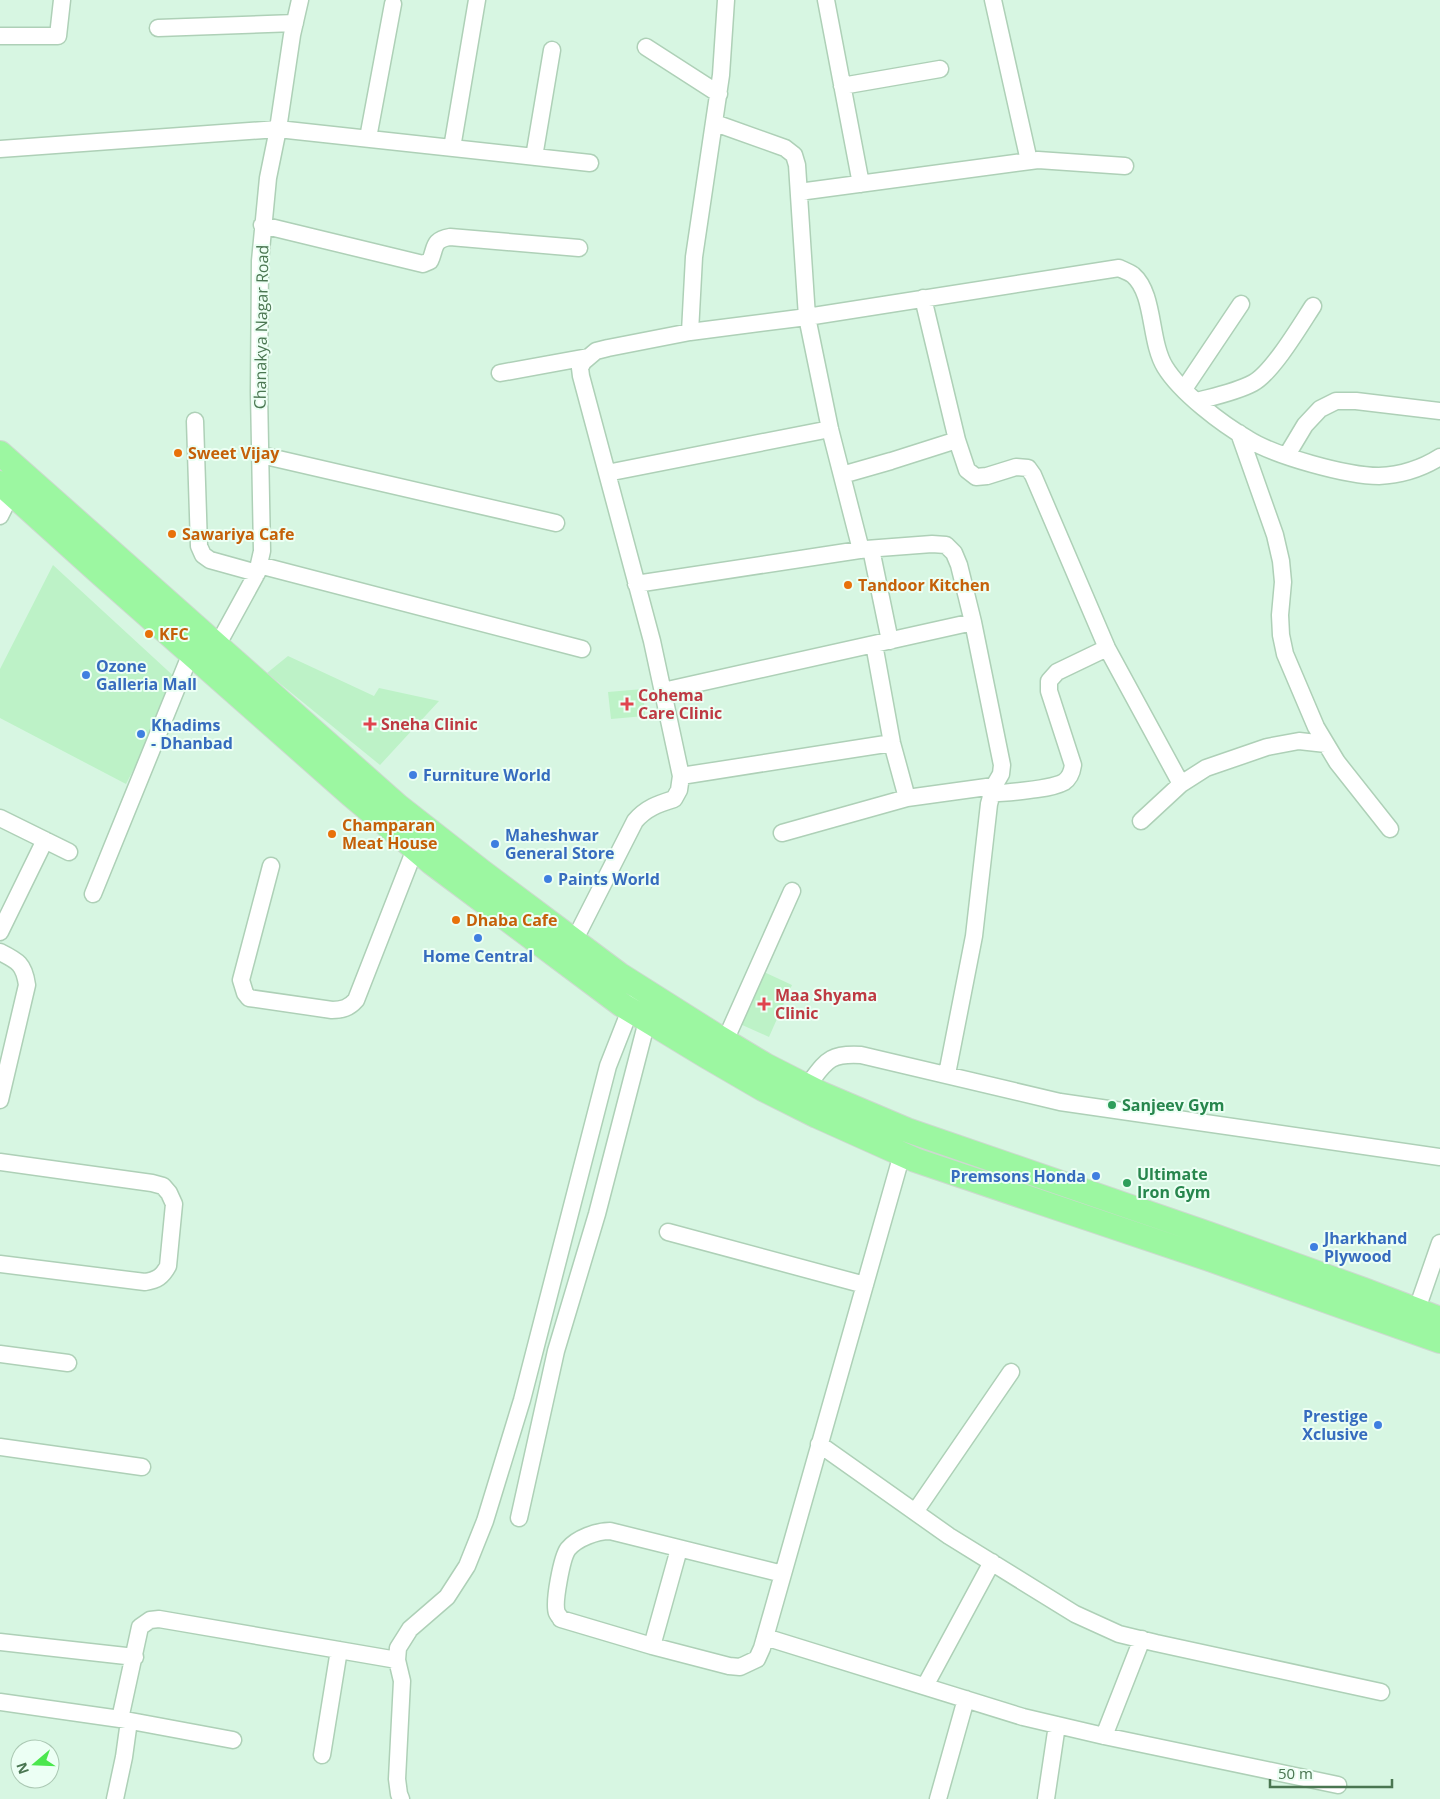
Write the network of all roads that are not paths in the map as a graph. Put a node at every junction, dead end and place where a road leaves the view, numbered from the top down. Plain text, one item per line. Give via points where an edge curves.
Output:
1 (62, 0) edge
2 (300, 0) edge
3 (478, 0) edge
4 (726, 0) edge
5 (826, 0) edge
6 (994, 0) edge
7 (392, 4) dead end
8 (295, 23) junction
9 (158, 28) dead end
10 (0, 36) edge
11 (646, 47) dead end
12 (552, 50) dead end
13 (940, 69) dead end
14 (842, 86) junction
15 (719, 94) junction
16 (715, 123) junction
17 (278, 129) junction
18 (368, 138) junction
19 (452, 148) junction
20 (0, 149) edge
21 (534, 157) junction
22 (1029, 161) junction
23 (590, 163) dead end
24 (1125, 166) dead end
25 (861, 184) junction
26 (799, 192) junction
27 (262, 225) junction
28 (579, 248) dead end
29 (922, 298) junction
30 (1241, 304) dead end
31 (1314, 306) dead end
32 (807, 317) junction
33 (690, 332) junction
34 (588, 357) junction
35 (500, 373) dead end
36 (1184, 389) junction
37 (1197, 401) junction
38 (1440, 411) edge
39 (195, 421) dead end
40 (830, 429) junction
41 (1239, 433) junction
42 (956, 440) junction
43 (0, 454) edge
44 (261, 455) junction
45 (1287, 455) junction
46 (1440, 457) edge
47 (606, 473) junction
48 (842, 475) junction
49 (11, 484) edge
50 (0, 516) edge
51 (556, 523) dead end
52 (866, 550) junction
53 (258, 569) junction
54 (636, 584) junction
55 (974, 622) junction
56 (882, 642) junction
57 (217, 646) junction
58 (1107, 648) junction
59 (582, 649) dead end
60 (191, 653) junction
61 (663, 691) junction
62 (892, 743) junction
63 (1326, 744) junction
64 (681, 776) junction
65 (1181, 784) junction
66 (992, 790) junction
67 (908, 798) junction
68 (0, 818) edge
69 (1142, 821) dead end
70 (1390, 829) dead end
71 (782, 832) dead end
72 (45, 840) junction
73 (415, 849) junction
74 (69, 852) dead end
75 (271, 866) dead end
76 (792, 891) dead end
77 (93, 894) dead end
78 (0, 932) edge
79 (574, 941) junction
80 (0, 952) edge
81 (642, 989) junction
82 (639, 1015) junction
83 (725, 1041) junction
84 (6, 1046) edge
85 (947, 1074) junction
86 (807, 1086) junction
87 (0, 1100) edge
88 (902, 1154) junction
89 (1440, 1156) edge
90 (0, 1162) edge
91 (668, 1232) dead end
92 (1440, 1243) edge
93 (0, 1264) edge
94 (865, 1285) junction
95 (1417, 1309) junction
96 (1440, 1319) edge
97 (1440, 1341) edge
98 (0, 1354) edge
99 (68, 1363) dead end
100 (1012, 1372) dead end
101 (820, 1444) junction
102 (0, 1447) edge
103 (142, 1467) dead end
104 (915, 1512) junction
105 (519, 1518) dead end
106 (679, 1549) junction
107 (992, 1562) junction
108 (783, 1574) junction
109 (765, 1637) junction
110 (1142, 1639) junction
111 (0, 1642) edge
112 (652, 1646) junction
113 (339, 1650) junction
114 (135, 1657) junction
115 (397, 1660) junction
116 (925, 1686) junction
117 (1381, 1692) dead end
118 (966, 1699) junction
119 (0, 1702) edge
120 (125, 1720) junction
121 (1057, 1725) junction
122 (1104, 1736) junction
123 (233, 1740) dead end
124 (322, 1754) dead end
125 (1338, 1785) dead end
126 (114, 1799) edge
127 (401, 1799) edge
128 (938, 1799) edge
129 (1046, 1799) edge

1 - 10 street via 58,36
2 - 8 street, Chanakya Nagar Road
3 - 19 street
4 - 15 street
5 - 14 street
6 - 22 street
7 - 18 street
8 - 9 street
8 - 17 street, Chanakya Nagar Road
11 - 15 street
12 - 21 street
13 - 14 street
14 - 25 street
15 - 16 street
16 - 26 street via 785,148 794,155
16 - 33 street via 694,257
17 - 18 street
17 - 20 street
17 - 27 street, Chanakya Nagar Road
18 - 19 street
19 - 21 street
21 - 23 street
22 - 24 street
22 - 25 street
25 - 26 street
26 - 32 street
27 - 28 street via 423,264 430,261 439,240 450,237
27 - 44 street, Chanakya Nagar Road
29 - 32 street
29 - 36 street via 1119,268 1132,274 1145,291 1155,344 1165,367
29 - 42 street
30 - 36 street
31 - 37 street via 1268,371 1255,382
32 - 33 street
32 - 40 street
33 - 34 street via 608,348
34 - 35 street
34 - 47 street via 580,368 581,376
36 - 37 street
37 - 41 street
38 - 45 street via 1336,401 1320,409 1305,425
39 - 53 street via 199,546 210,560
40 - 47 street
40 - 48 street
41 - 45 street via 1248,440
41 - 63 street via 1281,561 1281,635 1286,654 1316,728
42 - 48 street
42 - 58 street via 967,470 976,477 1016,467 1028,468
43 - 49 highway
44 - 51 street
44 - 53 street, Chanakya Nagar Road via 262,551
45 - 46 street via 1323,467 1378,476 1404,473
47 - 54 street
48 - 52 street
49 - 50 street
49 - 57 highway
49 - 60 highway
52 - 54 street
52 - 55 street via 946,545 954,552 959,565
52 - 56 street
53 - 57 street, Chanakya Nagar Road
53 - 59 street
54 - 61 street
55 - 56 street
55 - 66 street via 1002,765
56 - 61 street
56 - 62 street
57 - 79 highway via 398,806
58 - 65 street
58 - 66 street via 1057,672 1048,681 1048,691 1072,773 1065,781 1048,787
60 - 73 highway
60 - 77 street
61 - 64 street
62 - 64 street
62 - 67 street
63 - 65 street via 1299,741 1267,747 1206,768
63 - 70 street
64 - 79 street via 674,799 652,806 635,821
65 - 69 street
66 - 67 street
66 - 85 street via 974,936
67 - 71 street
68 - 72 street
72 - 74 street
72 - 78 street
73 - 75 street via 356,1000 342,1010 249,998 245,993 241,980
73 - 82 highway
76 - 83 street
79 - 81 highway
80 - 84 street via 22,965 27,986
81 - 82 street
81 - 83 highway
82 - 88 highway via 763,1089
82 - 105 street via 597,1214 556,1351
82 - 115 street via 608,1066 524,1390 485,1522 467,1566 447,1597 410,1628 398,1648
83 - 86 highway
84 - 87 street
85 - 86 street via 843,1054 828,1060
85 - 89 street via 1060,1102
86 - 95 highway via 907,1130
88 - 94 street
88 - 97 highway
90 - 93 street via 152,1183 163,1186 174,1204 168,1266 156,1280 145,1282
91 - 94 street
92 - 95 street
94 - 101 street
95 - 96 highway
98 - 99 street
100 - 104 street
101 - 104 street
101 - 108 street
102 - 103 street
104 - 107 street
106 - 108 street
106 - 112 street
106 - 112 street via 600,1531 566,1551 556,1603 561,1619
107 - 110 street via 1075,1614 1119,1634
107 - 116 street
108 - 109 street
109 - 112 street via 757,1659 740,1667
109 - 116 street
110 - 117 street
110 - 122 street
111 - 114 street
113 - 114 street via 159,1619 150,1620 140,1627
113 - 115 street
113 - 124 street
114 - 120 street
115 - 127 street via 402,1681 397,1779
116 - 118 street
118 - 121 street
118 - 128 street
119 - 120 street
120 - 123 street
120 - 126 street via 124,1757
121 - 122 street
121 - 129 street
122 - 125 street

